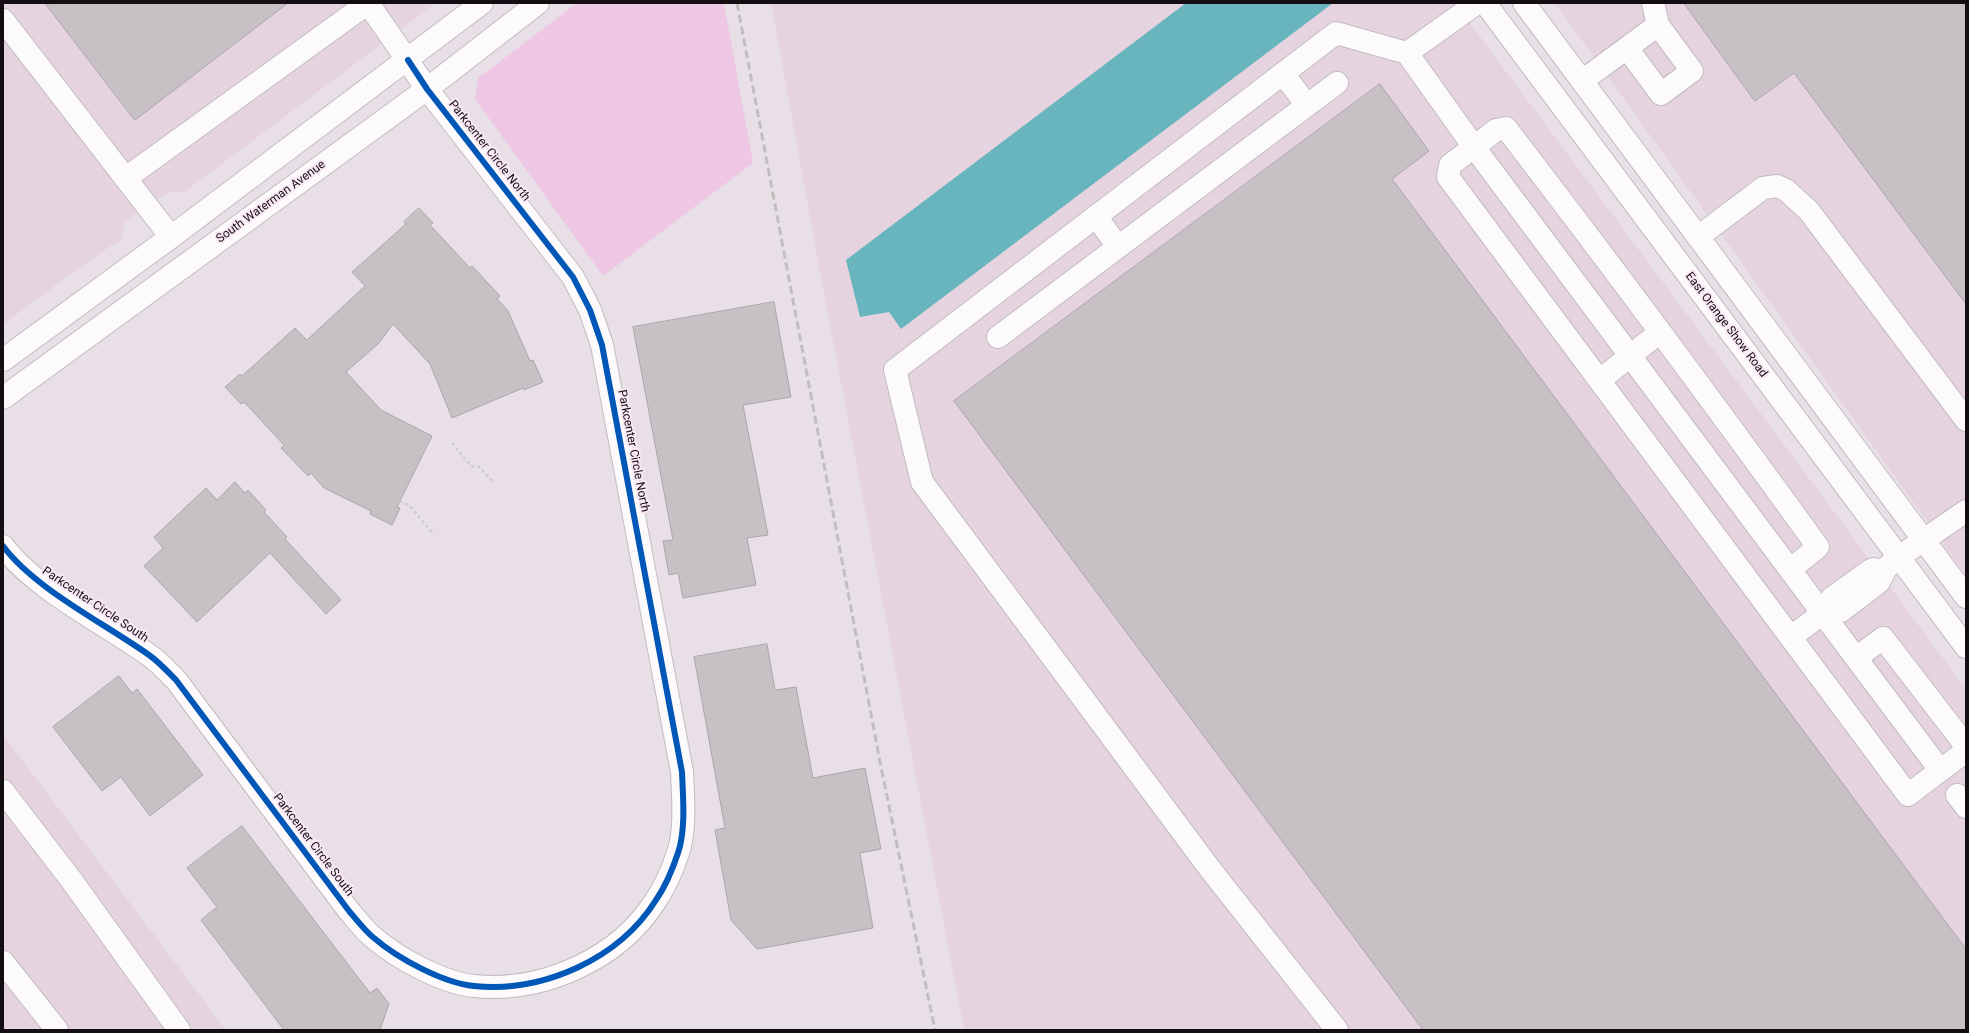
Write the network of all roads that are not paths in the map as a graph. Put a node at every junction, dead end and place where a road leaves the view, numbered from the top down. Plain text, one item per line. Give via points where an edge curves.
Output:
1 (368, 3) edge
2 (482, 3) edge
3 (538, 3) edge
4 (1477, 3) edge
5 (1485, 3) edge
6 (1524, 3) edge
7 (1653, 3) edge
8 (3, 20) edge
9 (1658, 25) junction
10 (1627, 48) junction
11 (1407, 53) junction
12 (408, 60) junction
13 (1283, 74) junction
14 (1582, 81) junction
15 (1337, 83) dead end
16 (427, 89) junction
17 (1307, 105) junction
18 (1474, 147) junction
19 (126, 178) junction
20 (1096, 216) junction
21 (171, 237) junction
22 (1698, 237) junction
23 (1118, 247) junction
24 (1660, 332) junction
25 (998, 337) dead end
26 (1631, 354) junction
27 (3, 360) edge
28 (1600, 380) junction
29 (3, 398) edge
30 (1966, 420) edge
31 (1966, 511) edge
32 (1923, 539) junction
33 (3, 546) edge
34 (1892, 563) junction
35 (1790, 569) junction
36 (1966, 597) edge
37 (1832, 607) junction
38 (1791, 637) junction
39 (1966, 647) edge
40 (1856, 658) junction
41 (1966, 746) edge
42 (1966, 751) edge
43 (1940, 770) junction
44 (3, 791) edge
45 (657, 900) joint
46 (3, 962) edge
47 (57, 1030) edge
48 (179, 1030) edge
49 (1337, 1030) edge

1 - 12 main road, Parkcenter Circle North
1 - 19 main road
2 - 12 main road
3 - 16 main road, South Waterman Avenue
4 - 11 main road
5 - 34 main road, East Orange Show Road
6 - 14 main road
7 - 9 main road
8 - 19 main road
9 - 10 main road
9 - 10 main road via 1692,70 1661,94
10 - 14 main road
11 - 13 main road via 1336,33
11 - 18 main road
12 - 16 main road, Parkcenter Circle North
12 - 21 main road
13 - 17 main road
13 - 20 main road
14 - 22 main road
15 - 17 main road
16 - 29 main road, South Waterman Avenue
16 - 45 main road, Parkcenter Circle North via 573,277 590,310 602,345 682,772 683,817 678,852
17 - 23 main road
18 - 24 main road via 1496,130 1506,128
18 - 26 main road
18 - 28 main road via 1450,165 1448,177
19 - 21 main road
20 - 23 main road
20 - 49 main road via 895,370 922,482 1210,869
21 - 27 main road
22 - 30 main road via 1763,188 1777,186 1786,190 1810,211
22 - 32 main road
23 - 25 main road
24 - 26 main road
24 - 35 main road via 1818,547
26 - 28 main road
26 - 35 main road
28 - 38 main road
31 - 32 main road
32 - 34 main road
32 - 36 main road
33 - 45 main road, Parkcenter Circle South via 37,580 151,656 176,680 349,912 373,938 402,959 440,976 473,986 516,985 556,977 588,962 623,938
34 - 37 main road via 1871,570
34 - 39 main road, East Orange Show Road
35 - 37 main road
37 - 38 main road
37 - 40 main road
38 - 43 main road via 1908,795
40 - 41 main road via 1883,638
40 - 43 main road
42 - 43 main road
44 - 48 main road via 72,881
46 - 47 main road

